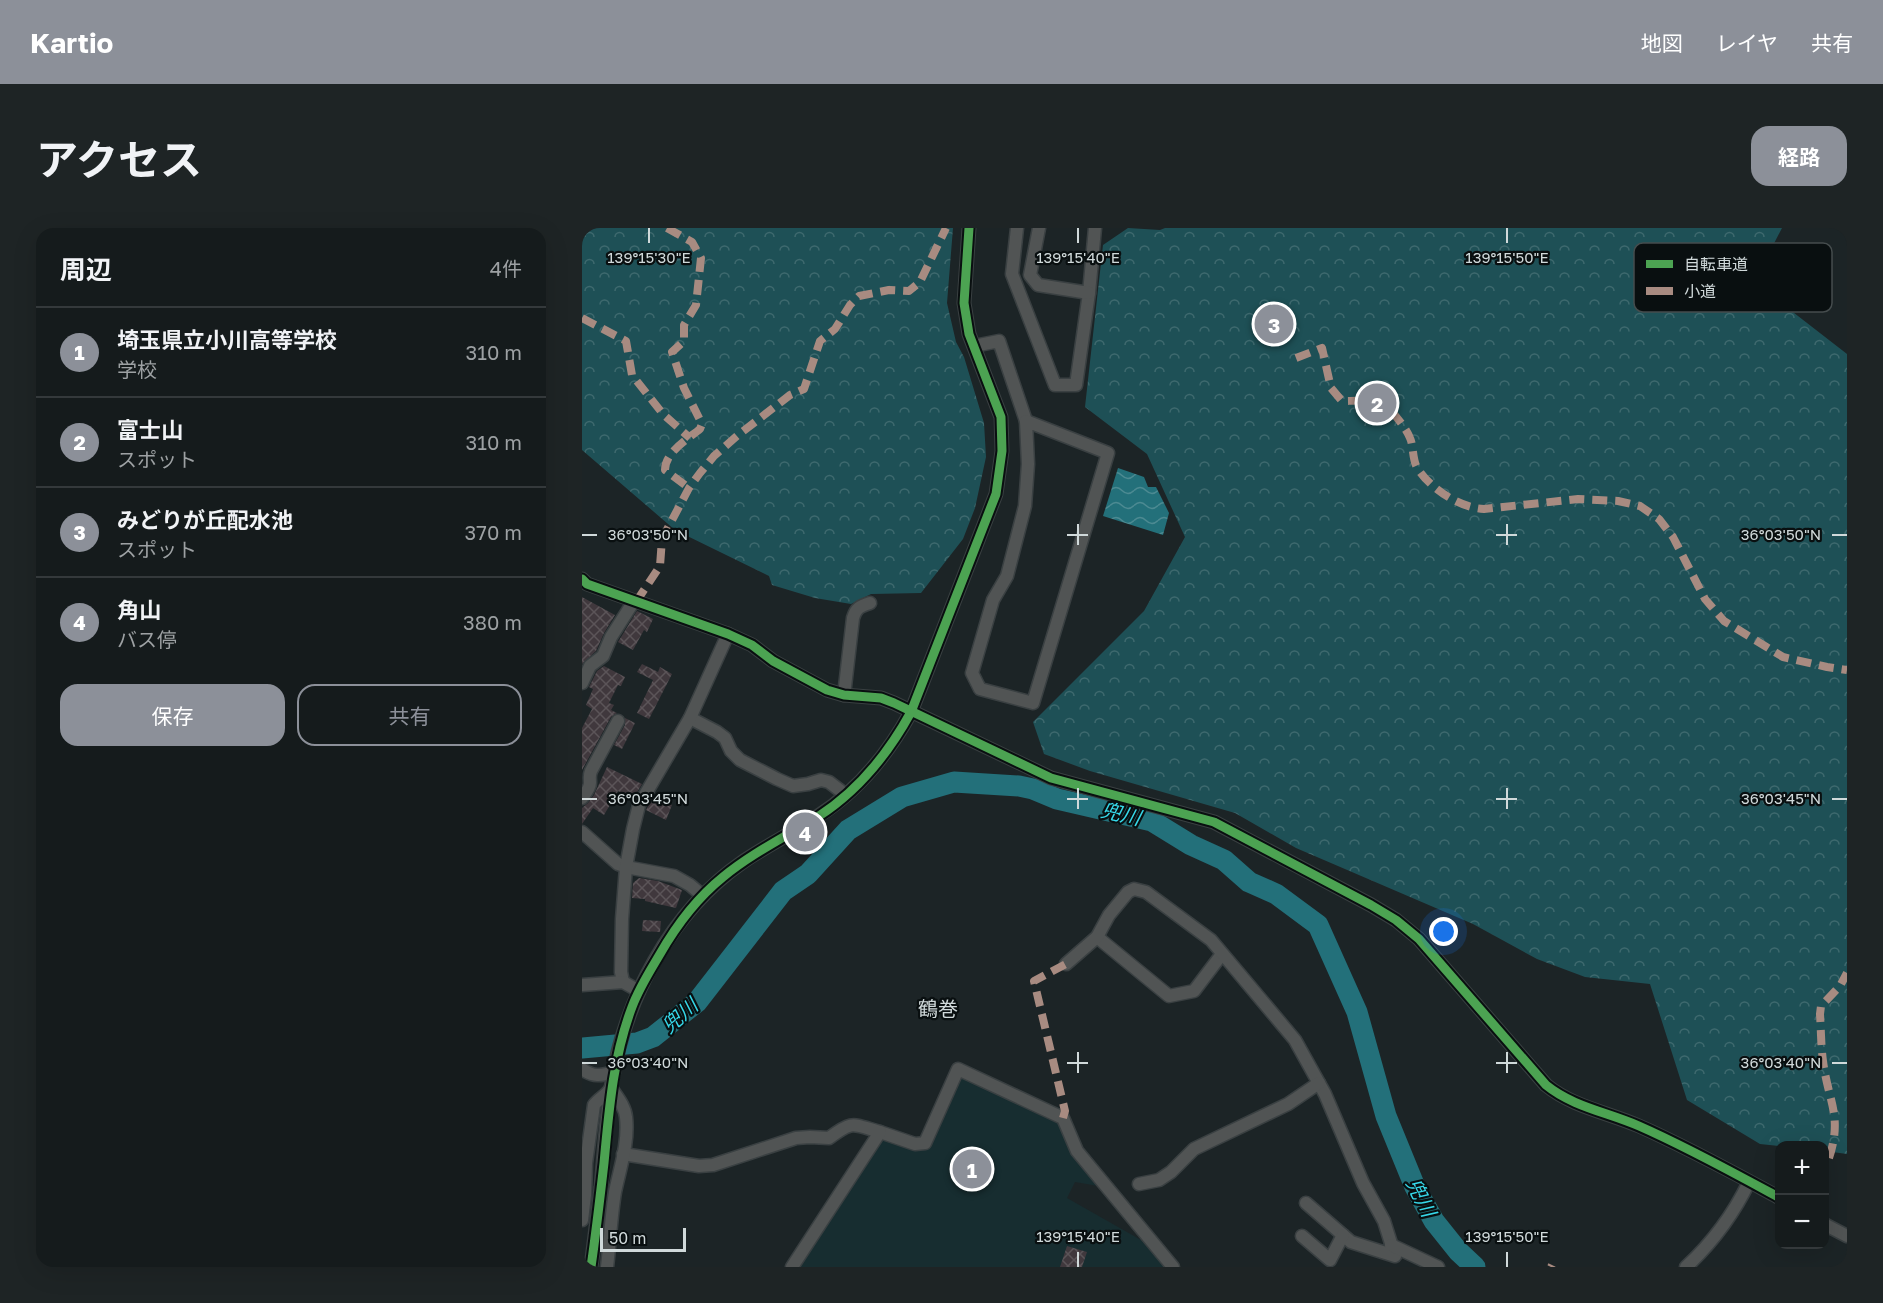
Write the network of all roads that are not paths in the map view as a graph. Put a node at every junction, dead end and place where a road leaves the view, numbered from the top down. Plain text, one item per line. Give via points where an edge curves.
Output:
1 (969, 228) edge
2 (1017, 228) edge
3 (1039, 228) edge
4 (1095, 228) edge
5 (1089, 293) junction
6 (974, 346) junction
7 (1026, 421) junction
8 (582, 579) edge
9 (634, 601) junction
10 (870, 603) dead end
11 (728, 634) junction
12 (582, 683) edge
13 (844, 695) junction
14 (911, 712) junction
15 (690, 718) junction
16 (618, 722) dead end
17 (846, 795) junction
18 (582, 798) edge
19 (582, 832) edge
20 (626, 867) junction
21 (703, 896) junction
22 (1097, 937) junction
23 (1222, 954) junction
24 (1066, 964) dead end
25 (623, 982) junction
26 (582, 986) edge
27 (638, 992) junction
28 (582, 1069) edge
29 (614, 1072) junction
30 (1318, 1083) junction
31 (611, 1088) junction
32 (880, 1132) junction
33 (623, 1154) junction
34 (1749, 1182) junction
35 (1139, 1184) dead end
36 (1775, 1196) edge
37 (584, 1197) edge
38 (1306, 1203) dead end
39 (614, 1204) junction
40 (582, 1220) edge
41 (1829, 1227) edge
42 (1343, 1235) junction
43 (1302, 1236) dead end
44 (1847, 1236) edge
45 (1391, 1245) junction
46 (591, 1267) edge
47 (607, 1267) edge
48 (792, 1267) edge
49 (1173, 1267) edge
50 (1438, 1267) edge
51 (1686, 1267) edge

1 - 6 street via 964,303
2 - 5 street via 1012,274 1055,384 1076,385
3 - 5 street via 1030,275 1038,285
4 - 5 street
6 - 7 street via 999,341
6 - 14 street via 1001,417 1002,451 996,494
7 - 7 street via 1108,453 1033,703 980,689 972,673 993,600 1007,576 1025,506
8 - 9 street
9 - 11 street
9 - 12 street via 603,656 590,666
10 - 13 street via 855,611 853,618
11 - 13 street via 819,686
11 - 15 street
13 - 14 street via 881,698
14 - 17 street via 881,761
14 - 34 street via 1051,778 1214,822 1371,905 1419,939 1546,1085 1560,1096 1637,1125
15 - 17 street via 725,738 740,760 777,779 793,786 829,782
15 - 20 street via 639,804
16 - 18 street via 591,771 589,788
17 - 21 street via 745,861
19 - 20 street
20 - 21 street via 674,876
20 - 25 street
21 - 27 street via 669,939
22 - 23 street via 1169,996 1194,991
22 - 23 street via 1109,915 1134,889 1146,892 1211,940
22 - 24 street
23 - 30 street via 1295,1040
25 - 26 street
25 - 27 street
27 - 29 street
28 - 29 street via 591,1075
29 - 31 street
30 - 35 street via 1288,1104 1194,1149 1159,1180
30 - 45 street via 1384,1221
31 - 33 street via 626,1114
31 - 37 street via 594,1105
31 - 46 street, bridge
32 - 33 street via 853,1124 829,1138 796,1138 713,1165
32 - 48 street
32 - 49 street via 915,1144 925,1143 958,1070 1052,1113 1062,1118 1077,1151
33 - 39 street
34 - 36 street
34 - 51 street via 1738,1206
37 - 39 street
37 - 40 street
38 - 42 street
39 - 47 street
41 - 44 street
42 - 43 street via 1330,1260
42 - 45 street via 1351,1242 1395,1256
45 - 50 street

